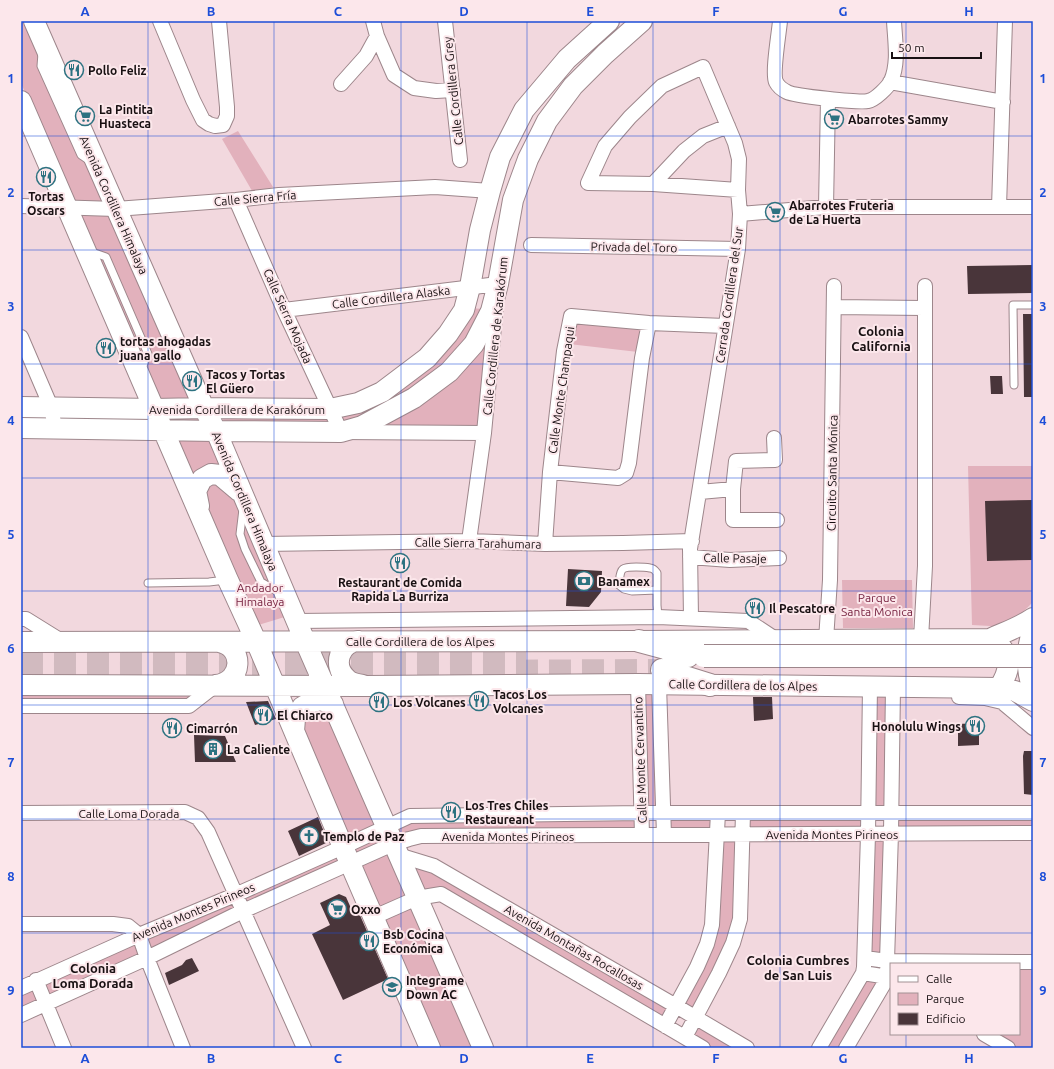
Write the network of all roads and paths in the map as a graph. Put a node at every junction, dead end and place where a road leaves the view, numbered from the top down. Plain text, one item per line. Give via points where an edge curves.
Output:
1 (24, 21) edge
2 (34, 21) edge
3 (160, 21) edge
4 (219, 21) edge
5 (373, 21) edge
6 (609, 21) edge
7 (642, 21) edge
8 (780, 21) edge
9 (894, 21) edge
10 (1005, 21) edge
11 (446, 22) edge
12 (21, 24) edge
13 (377, 36) junction
14 (890, 82) junction
15 (341, 84) dead end
16 (453, 90) junction
17 (828, 99) junction
18 (21, 101) edge
19 (1003, 102) junction
20 (728, 126) junction
21 (460, 160) dead end
22 (653, 184) junction
23 (738, 190) junction
24 (490, 191) junction
25 (236, 200) junction
26 (21, 206) edge
27 (826, 207) junction
28 (999, 207) junction
29 (67, 208) junction
30 (1033, 208) edge
31 (116, 209) junction
32 (740, 214) junction
33 (531, 245) dead end
34 (738, 249) junction
35 (498, 284) junction
36 (834, 286) dead end
37 (924, 286) dead end
38 (470, 287) junction
39 (1033, 305) edge
40 (834, 307) junction
41 (924, 308) junction
42 (284, 310) junction
43 (649, 323) junction
44 (725, 326) junction
45 (21, 337) edge
46 (1014, 385) dead end
47 (21, 407) edge
48 (51, 407) junction
49 (204, 408) junction
50 (154, 409) junction
51 (330, 409) junction
52 (21, 428) edge
53 (55, 428) junction
54 (163, 430) junction
55 (216, 431) junction
56 (341, 432) junction
57 (484, 433) junction
58 (774, 438) dead end
59 (550, 472) junction
60 (733, 489) junction
61 (700, 492) junction
62 (242, 495) junction
63 (777, 520) dead end
64 (203, 522) junction
65 (469, 541) junction
66 (692, 541) junction
67 (263, 544) junction
68 (545, 544) junction
69 (690, 557) junction
70 (779, 558) dead end
71 (228, 580) junction
72 (148, 583) dead end
73 (657, 590) junction
74 (286, 596) junction
75 (658, 617) junction
76 (690, 618) junction
77 (1033, 618) edge
78 (21, 619) edge
79 (304, 621) junction
80 (1033, 629) edge
81 (921, 639) junction
82 (990, 639) junction
83 (777, 640) junction
84 (826, 640) junction
85 (256, 641) junction
86 (305, 641) junction
87 (359, 641) junction
88 (640, 641) junction
89 (21, 642) edge
90 (63, 642) junction
91 (219, 642) junction
92 (1033, 656) edge
93 (702, 667) junction
94 (661, 670) junction
95 (1033, 670) edge
96 (638, 684) junction
97 (21, 685) edge
98 (216, 685) junction
99 (275, 685) junction
100 (324, 685) junction
101 (365, 686) junction
102 (870, 686) junction
103 (901, 687) junction
104 (999, 688) junction
105 (1033, 690) edge
106 (1033, 701) edge
107 (332, 704) junction
108 (21, 706) edge
109 (1033, 728) edge
110 (294, 731) junction
111 (21, 813) edge
112 (718, 813) junction
113 (743, 813) junction
114 (868, 813) junction
115 (892, 813) junction
116 (1033, 813) edge
117 (642, 814) junction
118 (663, 814) junction
119 (1033, 832) edge
120 (891, 833) junction
121 (716, 834) junction
122 (742, 834) junction
123 (868, 834) junction
124 (642, 835) junction
125 (664, 835) junction
126 (392, 842) junction
127 (347, 855) junction
128 (235, 895) junction
129 (417, 898) junction
130 (243, 911) junction
131 (374, 917) junction
132 (21, 924) edge
133 (139, 935) junction
134 (147, 958) junction
135 (865, 958) junction
136 (887, 961) junction
137 (1033, 962) edge
138 (863, 973) junction
139 (889, 978) edge
140 (36, 980) junction
141 (21, 988) edge
142 (46, 1004) junction
143 (676, 1006) junction
144 (21, 1015) edge
145 (695, 1017) junction
146 (665, 1026) junction
147 (986, 1035) edge
148 (685, 1037) junction
149 (64, 1048) edge
150 (183, 1048) edge
151 (304, 1048) edge
152 (430, 1048) edge
153 (483, 1048) edge
154 (703, 1048) edge
155 (747, 1048) edge
156 (819, 1048) edge
157 (846, 1048) edge
158 (1008, 1048) edge

1 - 12 main road
2 - 31 main road, Avenida Cordillera Himalaya
3 - 4 street via 203,120 215,126 223,125 227,116
5 - 13 street
6 - 24 main road via 567,59 524,110 500,157
7 - 35 main road, Calle Cordillera de Karakórum via 573,86 547,121 528,159 513,200
8 - 17 street via 775,71 780,87 787,93 799,96
9 - 14 street via 896,64
10 - 19 street
11 - 16 street, Calle Cordillera Grey
13 - 15 street via 366,56
13 - 16 street via 394,75 414,88
14 - 17 street via 878,96 869,101
14 - 19 street
16 - 21 street, Calle Cordillera Grey
17 - 27 street
18 - 29 main road
19 - 28 street
20 - 22 street via 703,136 684,151
20 - 22 street via 703,67 662,86 605,146 588,183
20 - 23 street via 739,159
22 - 23 street
23 - 32 street
24 - 25 street, Calle Sierra Fría via 434,187 279,195
24 - 38 main road
25 - 31 street, Calle Sierra Fría
25 - 42 street, Calle Sierra Mojada
26 - 29 street, Calle Sierra Fría
27 - 28 street, Cerrada Cordillera del Sur
27 - 32 street, Cerrada Cordillera del Sur
28 - 30 street, Cerrada Cordillera del Sur
29 - 31 street, Calle Sierra Fría
29 - 50 main road
31 - 49 main road, Avenida Cordillera Himalaya
32 - 34 street, Cerrada Cordillera del Sur
33 - 34 street, Privada del Toro
34 - 44 street, Cerrada Cordillera del Sur
35 - 38 street, Calle Cordillera Alaska
35 - 56 main road, Avenida Cordillera de Karakórum via 491,311 474,344 449,372 414,398 362,426
35 - 57 street, Calle Cordillera de Karakórum
36 - 40 street, Circuito Santa Mónica
37 - 41 street
38 - 42 street, Calle Cordillera Alaska
38 - 51 main road, Avenida Cordillera de Karakórum via 464,310 427,358 382,392 358,402
39 - 46 lane via 1013,305
40 - 41 street
40 - 84 street, Circuito Santa Mónica via 830,572
41 - 81 street via 925,566
42 - 51 street, Calle Sierra Mojada
43 - 44 street, Calle Monte Champaqui
43 - 59 street via 626,473 618,478
43 - 59 street, Calle Monte Champaqui via 571,316 564,351
44 - 61 street, Cerrada Cordillera del Sur
45 - 48 street
47 - 48 main road, Avenida Cordillera de Karakórum
48 - 50 main road, Avenida Cordillera de Karakórum
48 - 53 street
49 - 50 main road, Avenida Cordillera de Karakórum
49 - 51 main road, Avenida Cordillera de Karakórum
49 - 55 main road, Avenida Cordillera Himalaya
50 - 54 main road
51 - 56 street, Calle Sierra Mojada
52 - 53 main road, Avenida Cordillera de Karakórum
53 - 54 main road, Avenida Cordillera de Karakórum
54 - 55 main road, Avenida Cordillera de Karakórum
54 - 64 main road
55 - 56 main road, Avenida Cordillera de Karakórum
55 - 62 main road, Avenida Cordillera Himalaya
56 - 57 street
57 - 65 street, Calle Cordillera de Karakórum
58 - 60 street via 775,460 736,461
59 - 68 street, Calle Monte Champaqui
60 - 61 street
60 - 63 street via 733,520
61 - 66 street, Cerrada Cordillera del Sur
62 - 64 main road via 220,475 211,474 202,478 196,490
62 - 67 main road, Avenida Cordillera Himalaya
62 - 74 lane via 240,534 245,549 261,582
64 - 71 main road
65 - 67 street, Calle Sierra Tarahumara
65 - 68 street, Calle Sierra Tarahumara
66 - 68 street, Calle Sierra Tarahumara
66 - 69 street, Cerrada Cordillera del Sur
67 - 74 main road, Avenida Cordillera Himalaya
69 - 70 street, Calle Pasaje via 730,560
69 - 76 street, Cerrada Cordillera del Sur
71 - 72 lane
71 - 85 main road
73 - 73 lane via 655,570 627,567 621,572 619,585 624,589
73 - 75 lane
74 - 79 main road, Avenida Cordillera Himalaya
75 - 76 street, Calle Cordillera de los Alpes
75 - 79 street, Calle Cordillera de los Alpes
76 - 83 street, Calle Cordillera de los Alpes via 748,621
77 - 82 main road, Calle Cordillera de los Alpes
78 - 90 street via 26,619
79 - 86 main road, Avenida Cordillera Himalaya
80 - 105 main road via 1028,650 1028,670
81 - 82 main road, Calle Cordillera de los Alpes
81 - 84 main road, Calle Cordillera de los Alpes
82 - 104 main road via 1004,651 1009,661 1006,676
83 - 84 main road, Calle Cordillera de los Alpes
83 - 88 main road, Calle Cordillera de los Alpes
85 - 86 main road, Calle Cordillera de los Alpes
85 - 91 main road, Calle Cordillera de los Alpes
85 - 99 main road
86 - 87 main road, Calle Cordillera de los Alpes
86 - 100 main road, Avenida Cordillera Himalaya
87 - 88 main road, Calle Cordillera de los Alpes
87 - 101 main road via 353,641 342,651 339,656 339,667 352,683
88 - 93 highway via 665,648
89 - 90 main road, Calle Cordillera de los Alpes
90 - 91 main road, Calle Cordillera de los Alpes
91 - 98 main road via 232,649 238,666 229,681
92 - 93 highway, Calle Cordillera de los Alpes, bridge
93 - 94 highway, Calle Cordillera de los Alpes
93 - 95 highway, Calle Cordillera de los Alpes
93 - 102 main road, Calle Cordillera de los Alpes
94 - 96 main road, Calle Cordillera de los Alpes
94 - 118 street, Calle Monte Cervantino
96 - 101 main road, Calle Cordillera de los Alpes
96 - 117 street, Calle Monte Cervantino
97 - 98 main road, Calle Cordillera de los Alpes
98 - 99 main road, Calle Cordillera de los Alpes
98 - 108 street via 189,706
99 - 100 main road, Calle Cordillera de los Alpes
99 - 110 main road
100 - 101 main road, Calle Cordillera de los Alpes
100 - 107 main road, Avenida Cordillera Himalaya
102 - 103 main road, Calle Cordillera de los Alpes
102 - 114 street
103 - 104 main road, Calle Cordillera de los Alpes
103 - 109 street, Calle Cordillera de los Alpes via 946,696 985,698 1002,702
103 - 115 street
104 - 106 main road, Calle Cordillera de los Alpes via 1015,691
107 - 110 main road via 320,700 302,707 295,719
107 - 126 main road, Avenida Cordillera Himalaya
110 - 127 main road
111 - 128 street, Calle Loma Dorada via 185,812 198,818 208,832
112 - 113 street, Avenida Montes Pirineos
112 - 118 street, Avenida Montes Pirineos
112 - 121 street
113 - 114 street, Avenida Montes Pirineos
113 - 122 street
114 - 115 street, Avenida Montes Pirineos
114 - 123 street
115 - 116 street, Avenida Montes Pirineos
115 - 120 street
117 - 118 street, Avenida Montes Pirineos
117 - 124 street, Calle Monte Cervantino
117 - 126 street, Avenida Montes Pirineos via 410,816
118 - 125 street, Calle Monte Cervantino
119 - 120 street, Avenida Montes Pirineos
120 - 123 street, Avenida Montes Pirineos
120 - 136 street
121 - 122 street, Avenida Montes Pirineos
121 - 125 street, Avenida Montes Pirineos
121 - 143 street via 712,924 697,967
122 - 123 street, Avenida Montes Pirineos
122 - 145 street via 740,919 733,943
123 - 135 street
124 - 125 street, Avenida Montes Pirineos
124 - 126 street, Avenida Montes Pirineos via 421,836
126 - 127 street, Avenida Montes Pirineos
126 - 129 main road, Avenida Cordillera Himalaya
126 - 143 street, Avenida Montañas Rocallosas
127 - 128 street, Avenida Montes Pirineos
127 - 130 street, Avenida Montes Pirineos
127 - 131 main road
128 - 130 street, Calle Loma Dorada
128 - 133 street, Avenida Montes Pirineos
129 - 131 street, Avenida Montañas Rocallosas
129 - 146 street, Avenida Montañas Rocallosas via 441,894
129 - 153 main road, Avenida Cordillera Himalaya
130 - 134 street, Avenida Montes Pirineos
130 - 151 street, Calle Loma Dorada
131 - 152 main road
132 - 133 street via 113,924 128,926
133 - 134 street
133 - 140 street, Avenida Montes Pirineos
134 - 142 street, Avenida Montes Pirineos
134 - 150 street
135 - 136 street
135 - 138 street
136 - 137 street
136 - 139 street
138 - 139 street
138 - 156 street
139 - 157 street
140 - 141 street, Avenida Montes Pirineos
140 - 142 street
142 - 144 street, Avenida Montes Pirineos
142 - 149 street
143 - 145 street, Avenida Montañas Rocallosas
143 - 146 street
145 - 148 street
145 - 155 street, Avenida Montañas Rocallosas
146 - 148 street, Avenida Montañas Rocallosas
147 - 158 street
148 - 154 street, Avenida Montañas Rocallosas

